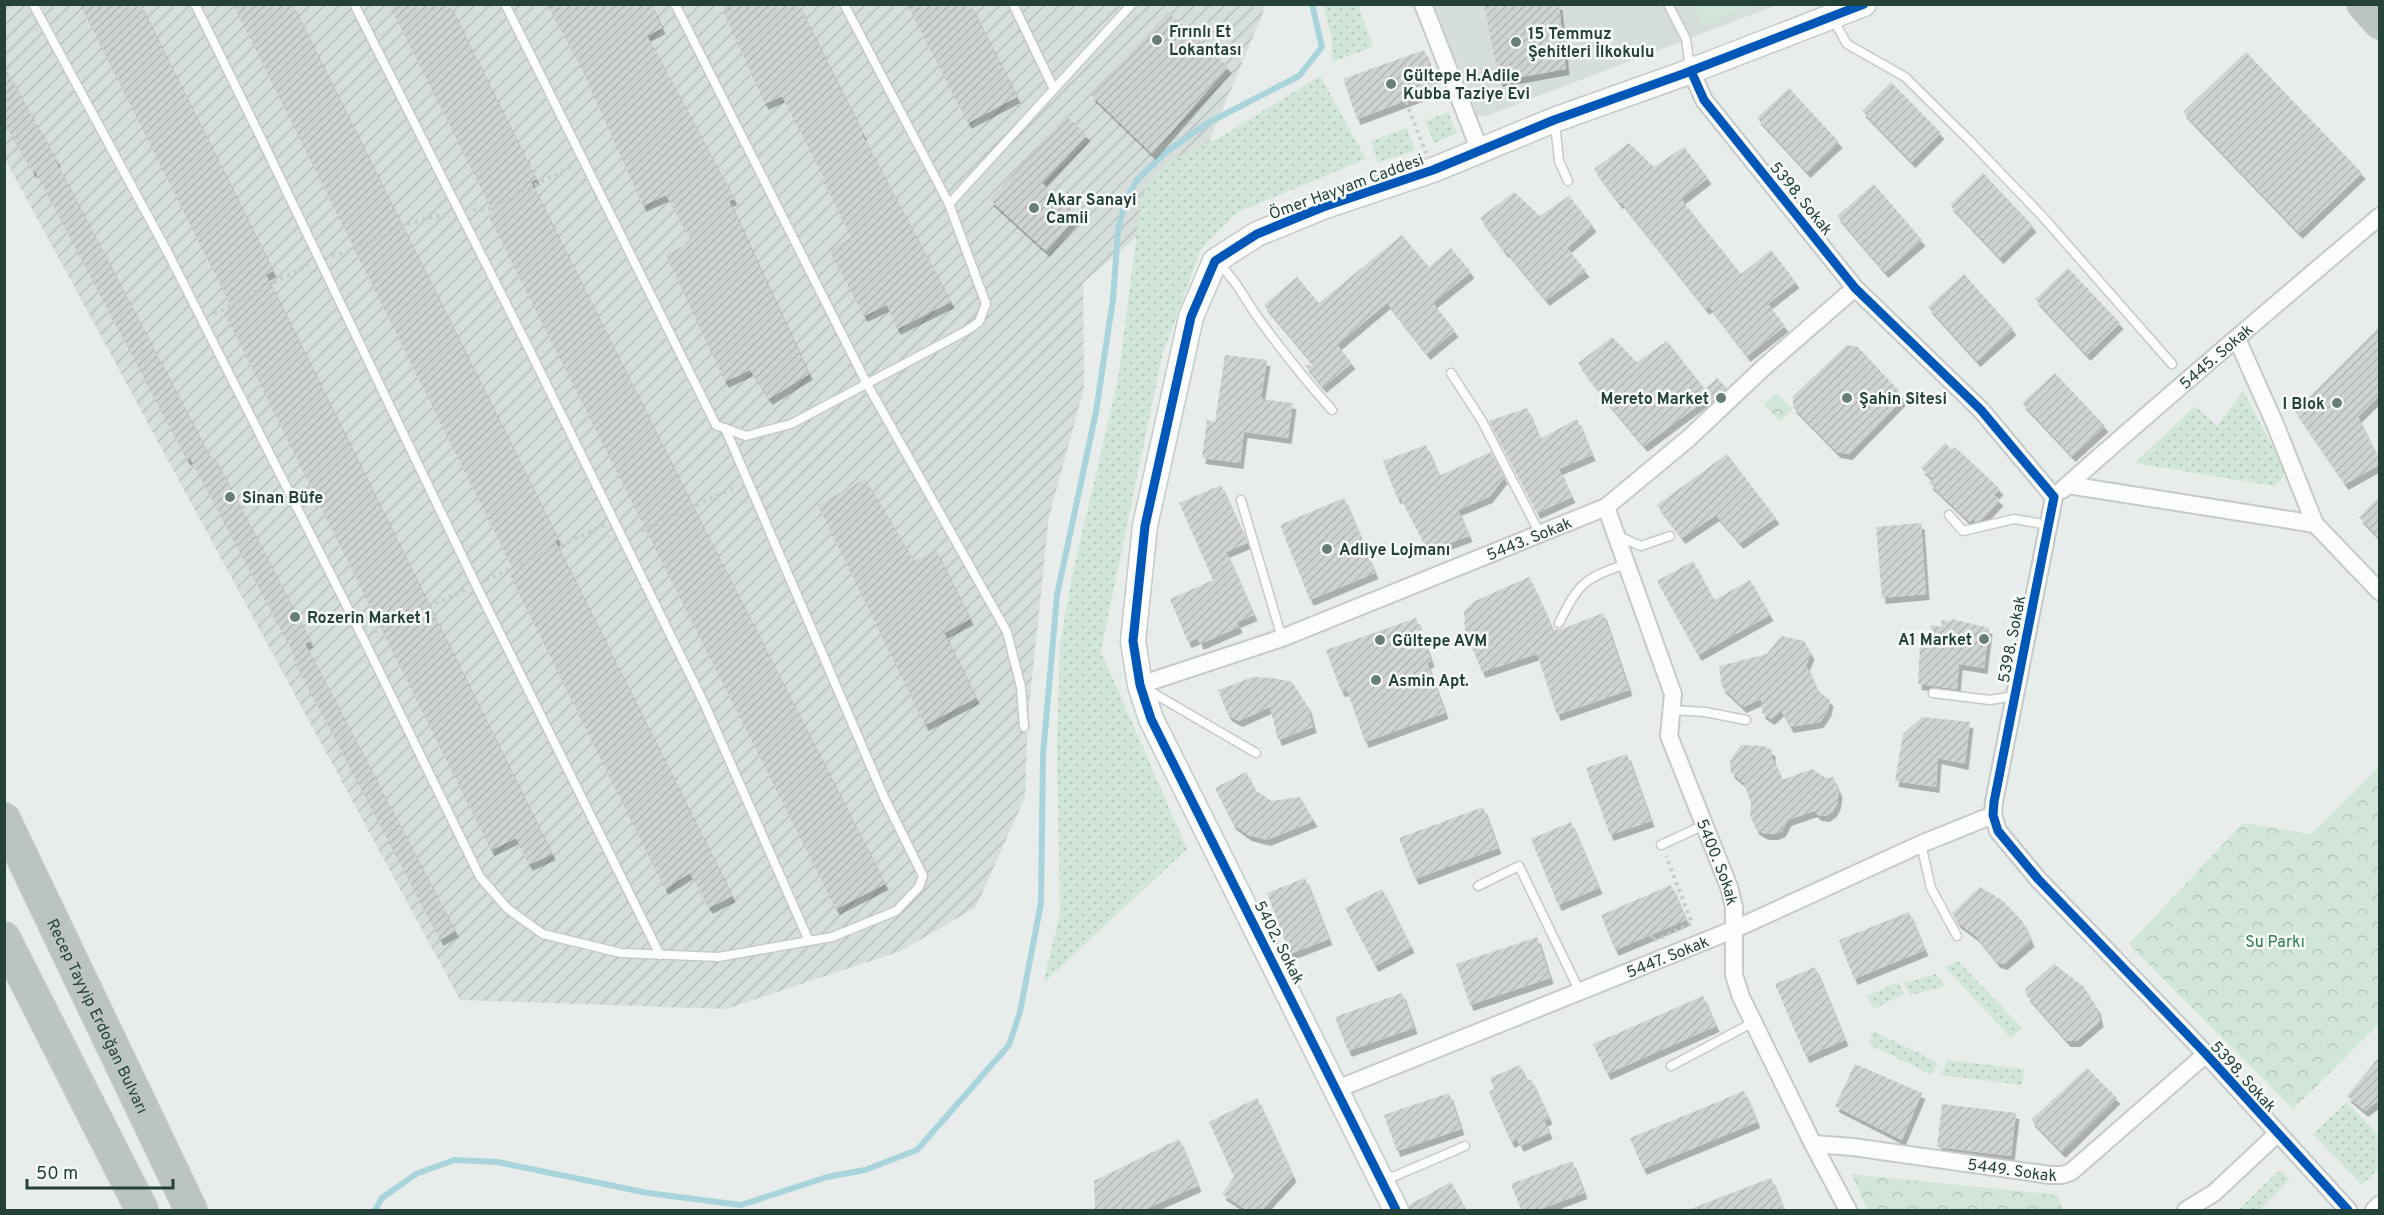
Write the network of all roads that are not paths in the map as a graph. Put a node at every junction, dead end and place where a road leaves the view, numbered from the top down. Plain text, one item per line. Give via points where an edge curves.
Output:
1 (33, 4) edge
2 (195, 4) edge
3 (354, 4) edge
4 (505, 4) edge
5 (675, 4) edge
6 (844, 4) edge
7 (1012, 4) edge
8 (1132, 4) edge
9 (1423, 4) edge
10 (1668, 4) edge
11 (1864, 4) edge
12 (2363, 4) edge
13 (1831, 16) junction
14 (2379, 23) edge
15 (1691, 71) junction
16 (1054, 89) junction
17 (1554, 120) junction
18 (1480, 151) junction
19 (1568, 181) dead end
20 (948, 204) junction
21 (2379, 216) edge
22 (1215, 261) junction
23 (1855, 288) junction
24 (2237, 339) junction
25 (2172, 364) dead end
26 (1451, 374) dead end
27 (867, 384) junction
28 (1332, 410) dead end
29 (725, 428) junction
30 (2068, 485) junction
31 (2054, 497) junction
32 (1241, 500) dead end
33 (1606, 507) junction
34 (1949, 515) dead end
35 (2315, 524) junction
36 (2049, 525) junction
37 (1540, 534) junction
38 (1618, 536) junction
39 (1670, 536) dead end
40 (1626, 564) junction
41 (2379, 592) edge
42 (1559, 623) dead end
43 (1282, 638) junction
44 (1140, 685) junction
45 (1933, 693) dead end
46 (2015, 696) junction
47 (1672, 710) junction
48 (1746, 720) dead end
49 (1024, 727) dead end
50 (1256, 753) dead end
51 (1993, 815) junction
52 (4, 819) edge
53 (1704, 825) junction
54 (1921, 844) junction
55 (1661, 845) road end
56 (1478, 886) dead end
57 (1735, 929) junction
58 (1957, 936) dead end
59 (4, 938) edge
60 (809, 941) junction
61 (660, 955) junction
62 (1579, 990) junction
63 (1754, 1022) junction
64 (2206, 1054) junction
65 (1671, 1066) dead end
66 (1337, 1089) junction
67 (2277, 1134) junction
68 (1813, 1144) junction
69 (1465, 1146) dead end
70 (1380, 1177) junction
71 (2379, 1204) edge
72 (142, 1210) edge
73 (191, 1210) edge
74 (1396, 1210) edge
75 (1848, 1210) edge
76 (2186, 1210) edge
77 (2348, 1210) edge
78 (2374, 1210) edge

1 - 61 lane via 168,253 480,877 508,909 543,933 621,953
2 - 61 lane
3 - 60 lane via 704,703
4 - 29 lane via 716,425
5 - 27 lane
6 - 20 lane
7 - 16 lane
8 - 16 lane
9 - 18 street
10 - 15 lane via 1686,39
11 - 13 street, Ömer Hayyam Caddesi
12 - 14 highway
13 - 15 street, Ömer Hayyam Caddesi
13 - 25 lane via 1847,44 1905,77 1970,141 2043,217
15 - 17 street, Ömer Hayyam Caddesi
15 - 23 street, 5398. Sokak via 1704,100
16 - 20 lane
17 - 18 street, Ömer Hayyam Caddesi
17 - 19 lane via 1559,161
18 - 22 street, Ömer Hayyam Caddesi via 1257,234
20 - 27 lane via 986,304 979,322
21 - 24 street, 5445. Sokak
22 - 28 lane via 1234,279 1295,368
22 - 44 street via 1191,316 1144,526 1133,641
23 - 31 street, 5398. Sokak via 1981,410
23 - 33 street, 5443. Sokak via 1689,438
24 - 30 street, 5445. Sokak
24 - 35 street
26 - 37 lane via 1482,421
27 - 29 lane via 791,424 746,436
27 - 49 lane via 1007,632 1021,687
29 - 60 lane via 884,797 923,876 919,887 896,911 832,937
30 - 31 street, 5445. Sokak
30 - 35 street
31 - 36 street, 5398. Sokak
32 - 43 lane
33 - 37 street, 5443. Sokak
33 - 38 street, 5400. Sokak
34 - 36 lane via 1964,531 2014,519
35 - 41 street
36 - 46 street, 5398. Sokak
37 - 43 street, 5443. Sokak
38 - 39 lane via 1641,546
38 - 40 street, 5400. Sokak
40 - 42 lane via 1586,581 1574,594
40 - 47 street, 5400. Sokak via 1673,694
43 - 44 street, 5443. Sokak
44 - 50 lane
44 - 66 street, 5402. Sokak via 1150,719
45 - 46 lane via 1990,700
46 - 51 street, 5398. Sokak
47 - 48 lane
47 - 53 street, 5400. Sokak via 1669,736
51 - 54 street, 5447. Sokak
51 - 64 street, 5398. Sokak via 1998,831 2038,879
52 - 73 highway, Recep Tayyip Erdoğan Bulvarı
53 - 55 lane
53 - 57 street, 5400. Sokak via 1729,888
54 - 57 street, 5447. Sokak
54 - 58 lane via 1931,888
56 - 62 lane via 1519,866
57 - 62 street, 5447. Sokak
57 - 63 street, 5400. Sokak via 1734,975
59 - 72 highway
60 - 61 lane via 719,957
62 - 66 street, 5447. Sokak
63 - 65 lane
63 - 68 street, 5400. Sokak
64 - 67 street, 5398. Sokak
64 - 68 street, 5449. Sokak via 2071,1172 2062,1175
66 - 70 street, 5402. Sokak
67 - 76 street via 2214,1193
67 - 77 street, 5398. Sokak
68 - 75 street, 5400. Sokak
69 - 70 lane via 1395,1176
70 - 74 street, 5402. Sokak
71 - 78 street

